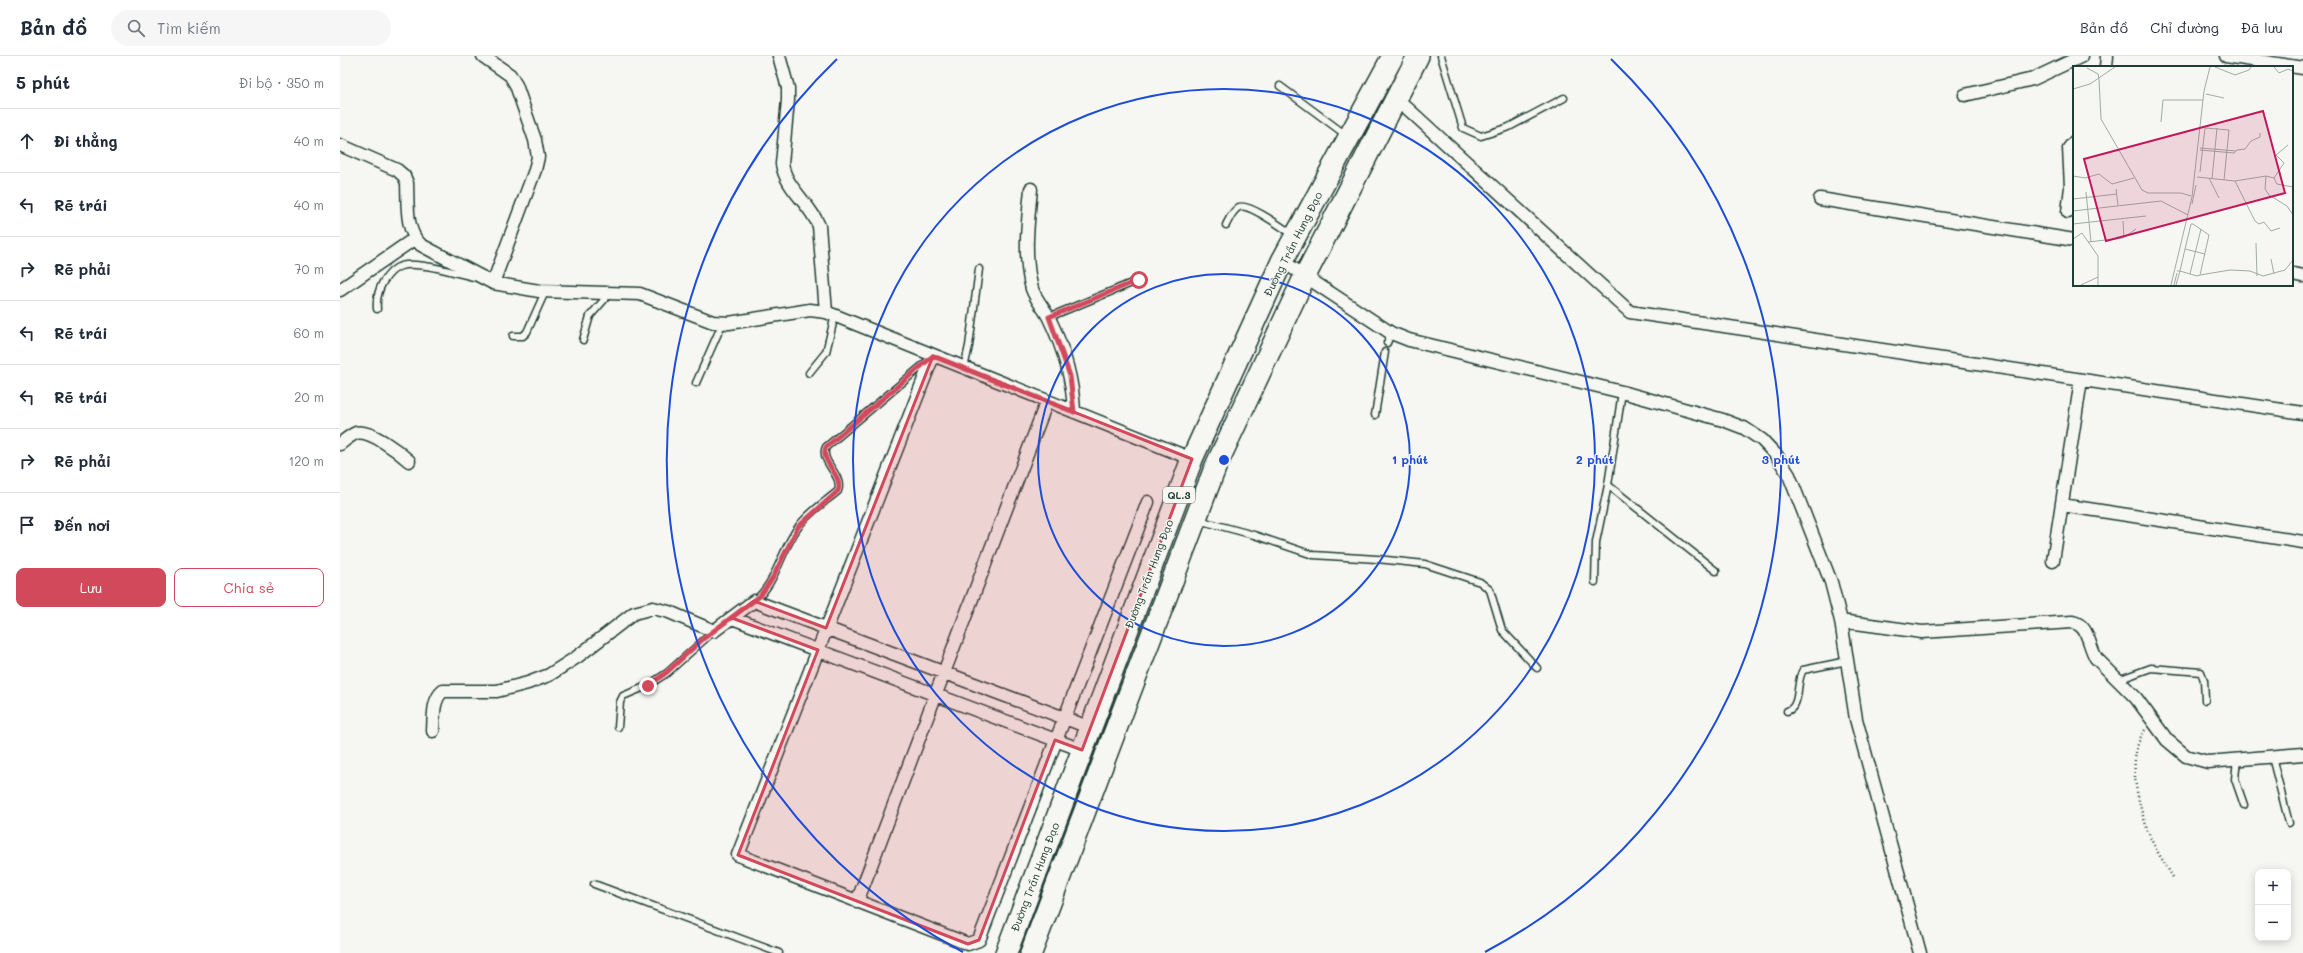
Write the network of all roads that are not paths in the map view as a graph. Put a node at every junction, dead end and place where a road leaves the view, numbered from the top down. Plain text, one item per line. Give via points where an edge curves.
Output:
1 (483, 56) edge
2 (779, 56) edge
3 (1393, 56) edge
4 (1418, 56) edge
5 (1441, 56) edge
6 (2082, 56) edge
7 (2107, 56) edge
8 (2226, 56) edge
9 (2106, 66) edge
10 (2290, 66) edge
11 (2293, 66) edge
12 (2303, 68) edge
13 (1280, 86) dead end
14 (1965, 95) dead end
15 (1396, 98) junction
16 (1564, 98) dead end
17 (1349, 138) junction
18 (2073, 143) edge
19 (340, 145) edge
20 (1031, 189) dead end
21 (1820, 200) dead end
22 (2068, 212) dead end
23 (1226, 225) dead end
24 (1296, 236) junction
25 (414, 239) junction
26 (2073, 240) edge
27 (1282, 261) junction
28 (979, 269) dead end
29 (2293, 274) edge
30 (1305, 276) junction
31 (2303, 276) edge
32 (1139, 280) dead end
33 (488, 281) junction
34 (340, 290) edge
35 (545, 292) junction
36 (611, 292) junction
37 (377, 309) dead end
38 (831, 313) junction
39 (1049, 317) junction
40 (723, 322) junction
41 (513, 336) dead end
42 (583, 340) dead end
43 (1385, 352) dead end
44 (933, 356) junction
45 (964, 368) junction
46 (809, 373) dead end
47 (2081, 380) junction
48 (696, 383) dead end
49 (1622, 392) junction
50 (1047, 401) junction
51 (1074, 412) junction
52 (2303, 413) edge
53 (1375, 414) dead end
54 (340, 444) edge
55 (1192, 459) junction
56 (409, 461) dead end
57 (1608, 485) junction
58 (1148, 502) dead end
59 (2062, 505) junction
60 (1194, 519) junction
61 (2303, 542) edge
62 (2053, 561) dead end
63 (1716, 571) dead end
64 (1595, 582) dead end
65 (754, 601) junction
66 (732, 618) junction
67 (1841, 621) junction
68 (826, 628) junction
69 (714, 631) junction
70 (818, 650) junction
71 (1847, 661) junction
72 (1537, 668) dead end
73 (944, 673) junction
74 (2118, 680) junction
75 (936, 695) junction
76 (2205, 700) dead end
77 (1787, 711) dead end
78 (1064, 718) junction
79 (618, 727) dead end
80 (1091, 728) junction
81 (433, 731) dead end
82 (1055, 740) junction
83 (1082, 750) junction
84 (2303, 754) edge
85 (2272, 756) junction
86 (2237, 759) junction
87 (2244, 805) dead end
88 (2289, 823) dead end
89 (594, 884) dead end
90 (857, 902) junction
91 (779, 953) edge
92 (1006, 953) edge
93 (1031, 953) edge
94 (1920, 953) edge

1 - 33 street via 510,75 516,85 535,140 538,157 535,170
2 - 38 street via 788,88 782,164 784,174 815,216 819,226
3 - 17 highway, Đường Trần Hưng Đạo / QL.3
4 - 15 highway, Đường Trần Hưng Đạo / QL.3
5 - 16 lane via 1463,128 1481,136 1509,127
6 - 14 street via 2033,79
7 - 9 street
8 - 10 street
11 - 12 street
13 - 17 lane
15 - 30 highway, Đường Trần Hưng Đạo / QL.3
15 - 47 street via 1630,312
17 - 24 highway, Đường Trần Hưng Đạo / QL.3
18 - 22 street via 2069,148 2071,187
19 - 25 street via 397,170 404,176
20 - 39 street via 1027,242 1028,272 1036,300
21 - 26 street
23 - 24 lane via 1238,208 1243,206 1249,207
24 - 27 highway, Đường Trần Hưng Đạo / QL.3
25 - 33 street
25 - 34 street
27 - 30 street
27 - 55 highway, Đường Trần Hưng Đạo / QL.3
28 - 45 lane
29 - 31 street
30 - 49 street via 1389,338 1409,340
30 - 60 highway, Đường Trần Hưng Đạo / QL.3 via 1215,468
32 - 39 lane
33 - 35 street
33 - 37 lane via 418,266 400,266 392,271 382,285 376,301
35 - 36 street
35 - 41 lane via 527,332 524,336
36 - 40 street via 640,294 698,317
36 - 42 lane via 590,316
38 - 40 street via 810,310
38 - 44 street
38 - 46 lane via 826,352
39 - 51 street via 1070,376
40 - 48 lane
43 - 53 lane
44 - 45 street
44 - 65 lane via 826,447 825,457 839,483 838,491 798,527 773,577
44 - 68 street
45 - 50 street
47 - 52 street
47 - 59 street
49 - 57 lane
49 - 67 street via 1744,428 1772,450 1789,475 1831,582
50 - 51 street
50 - 73 street
51 - 55 street
54 - 56 street via 355,433 361,433 378,439
55 - 80 highway, Đường Trần Hưng Đạo / QL.3
57 - 63 lane
57 - 64 lane via 1596,542
58 - 78 street
59 - 61 street
59 - 62 street
60 - 72 lane via 1254,535 1313,555 1425,564 1480,582 1490,590 1502,630
60 - 93 highway, Đường Trần Hưng Đạo / QL.3
65 - 66 street
65 - 68 street
66 - 69 street
66 - 70 street
67 - 71 street
67 - 74 street via 1922,632 2072,622 2084,629 2096,658
68 - 70 street
68 - 73 street
69 - 79 lane via 648,686 623,696 620,702
69 - 81 street via 653,608 634,613 549,675 497,691 443,691 435,703
70 - 75 street
70 - 90 street via 738,855
71 - 77 lane via 1803,670 1798,682 1796,701 1791,710
71 - 94 street via 1856,719
73 - 75 street
73 - 78 street
74 - 76 lane via 2151,668 2201,672
74 - 86 street via 2136,698 2167,740 2186,756 2208,762
75 - 82 street
75 - 90 street
78 - 80 street
78 - 82 street
80 - 83 highway, Đường Trần Hưng Đạo / QL.3
82 - 83 street
82 - 90 street via 979,940 968,944
83 - 92 highway, Đường Trần Hưng Đạo / QL.3
84 - 85 street
85 - 86 street
85 - 88 lane
86 - 87 lane via 2235,779
89 - 91 lane

